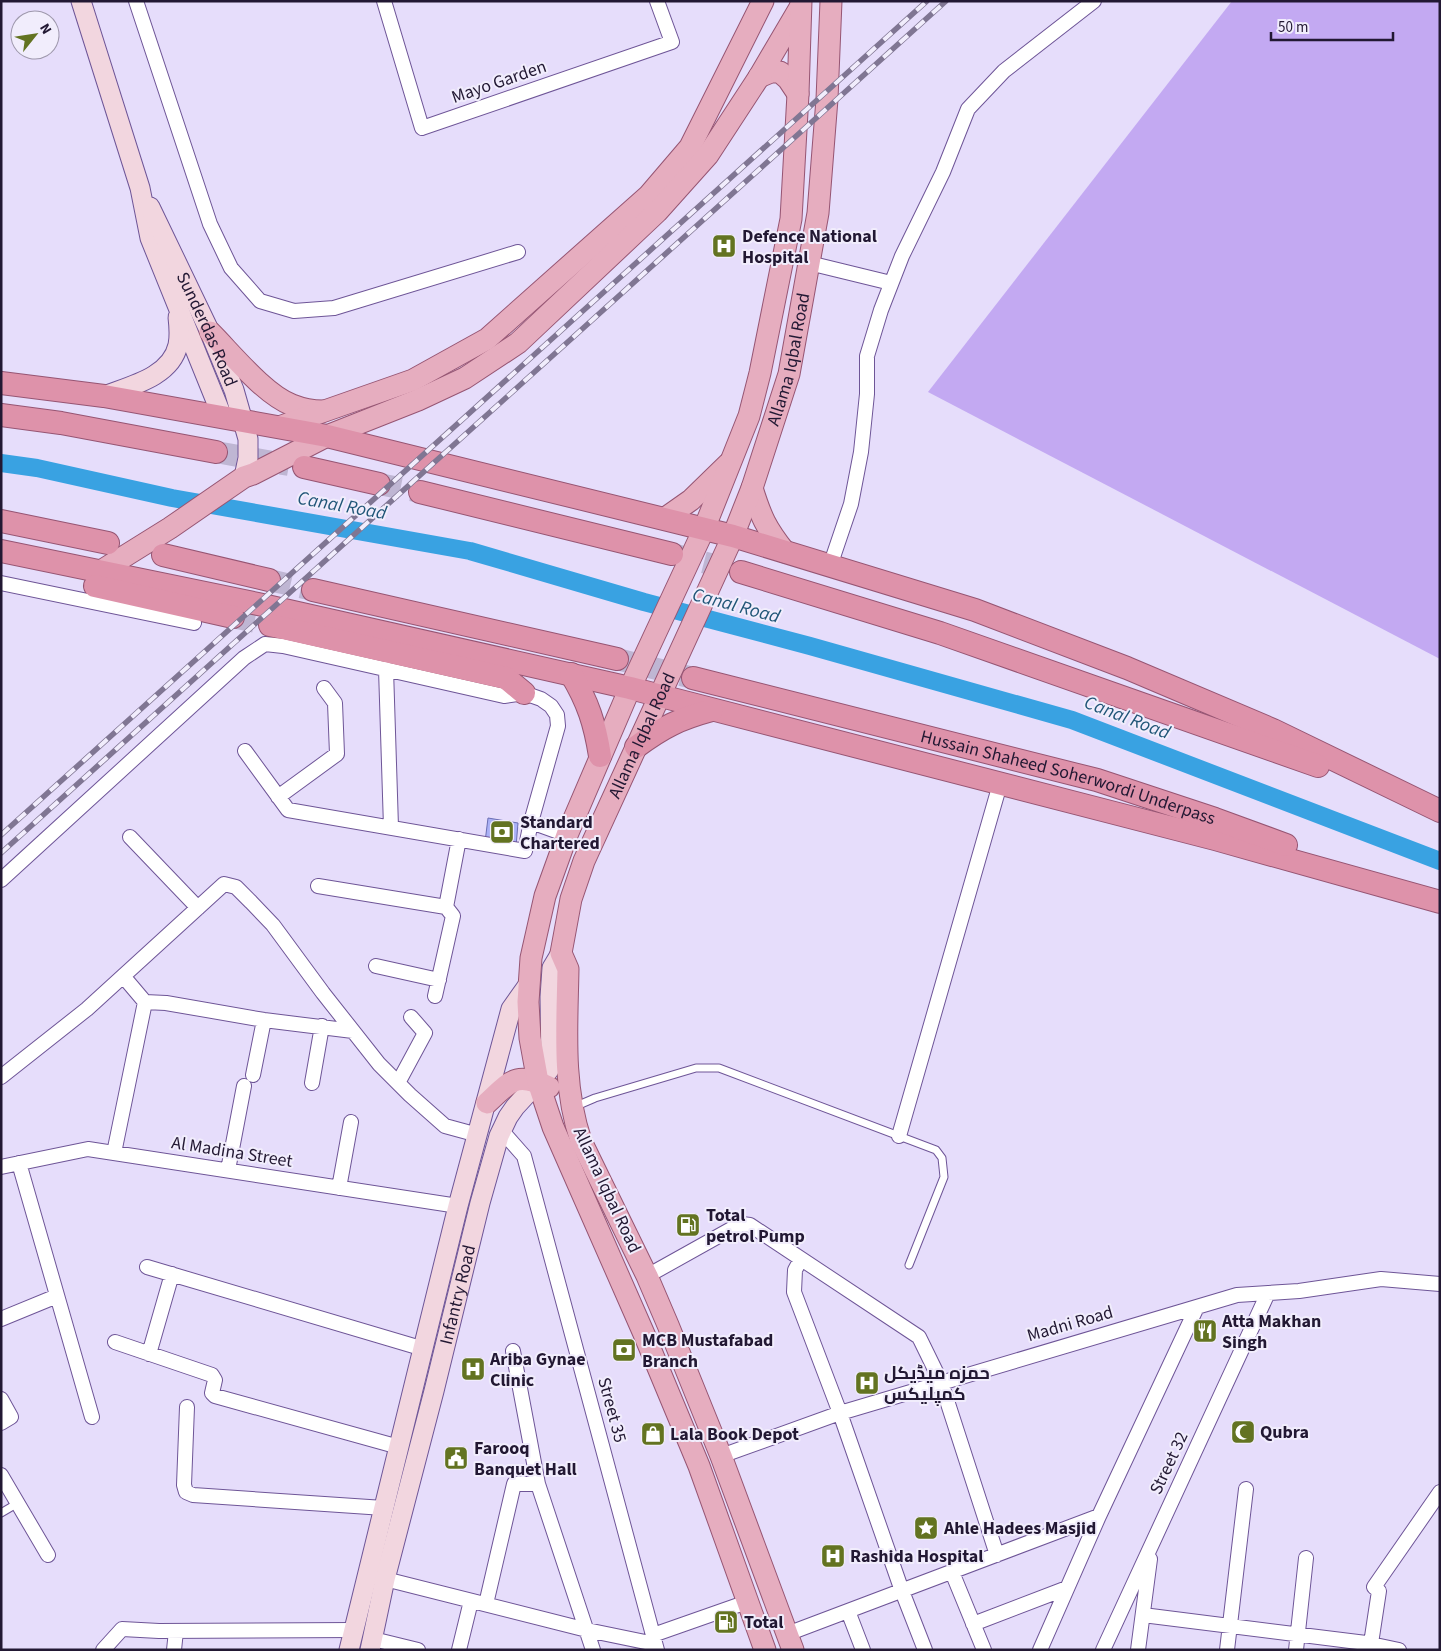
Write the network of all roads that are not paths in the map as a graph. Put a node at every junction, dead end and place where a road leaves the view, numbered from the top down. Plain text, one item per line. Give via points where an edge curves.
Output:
1 (82, 1) edge
2 (136, 1) edge
3 (384, 1) edge
4 (657, 1) edge
5 (763, 1) edge
6 (1094, 1) edge
7 (800, 4) edge
8 (831, 5) edge
9 (758, 77) junction
10 (798, 94) junction
11 (140, 188) junction
12 (518, 252) dead end
13 (809, 262) junction
14 (891, 283) junction
15 (176, 302) junction
16 (210, 332) junction
17 (1, 383) edge
18 (104, 396) junction
19 (326, 412) junction
20 (1, 415) edge
21 (222, 416) junction
22 (244, 421) junction
23 (279, 427) junction
24 (327, 436) junction
25 (216, 452) tunnel mouth
26 (734, 458) junction
27 (304, 467) tunnel mouth
28 (243, 478) junction
29 (379, 484) tunnel mouth
30 (752, 488) junction
31 (420, 492) tunnel mouth
32 (664, 519) junction
33 (1, 521) edge
34 (704, 529) junction
35 (732, 536) junction
36 (108, 543) dead end
37 (1, 551) edge
38 (785, 552) junction
39 (672, 554) tunnel mouth
40 (163, 556) dead end
41 (830, 566) junction
42 (101, 571) junction
43 (741, 572) tunnel mouth
44 (2, 580) edge
45 (269, 580) tunnel mouth
46 (314, 590) tunnel mouth
47 (233, 617) tunnel mouth
48 (194, 623) dead end
49 (270, 625) tunnel mouth
50 (617, 659) tunnel mouth
51 (386, 669) junction
52 (570, 674) junction
53 (693, 678) tunnel mouth
54 (324, 688) dead end
55 (630, 688) junction
56 (524, 693) junction
57 (658, 696) junction
58 (712, 709) junction
59 (636, 748) junction
60 (245, 751) dead end
61 (600, 756) junction
62 (1000, 784) junction
63 (278, 797) junction
64 (1433, 808) edge
65 (531, 822) junction
66 (391, 828) junction
67 (567, 835) junction
68 (130, 837) dead end
69 (459, 839) junction
70 (1, 880) edge
71 (318, 886) dead end
72 (1437, 901) edge
73 (446, 907) junction
74 (198, 908) junction
75 (562, 953) junction
76 (376, 966) dead end
77 (122, 976) junction
78 (439, 980) junction
79 (528, 985) junction
80 (435, 996) dead end
81 (145, 1002) junction
82 (411, 1016) dead end
83 (264, 1020) junction
84 (322, 1026) junction
85 (353, 1031) junction
86 (254, 1075) dead end
87 (1, 1077) edge
88 (538, 1082) junction
89 (312, 1083) dead end
90 (398, 1083) junction
91 (244, 1086) dead end
92 (570, 1102) junction
93 (487, 1103) junction
94 (351, 1122) dead end
95 (501, 1130) junction
96 (478, 1135) junction
97 (899, 1136) junction
98 (114, 1153) junction
99 (19, 1163) junction
100 (1, 1167) edge
101 (228, 1170) junction
102 (339, 1188) junction
103 (458, 1206) junction
104 (801, 1259) junction
105 (910, 1265) dead end
106 (147, 1267) dead end
107 (172, 1274) junction
108 (647, 1276) junction
109 (1440, 1284) edge
110 (1268, 1292) junction
111 (57, 1296) junction
112 (1197, 1306) junction
113 (1, 1319) edge
114 (668, 1325) junction
115 (644, 1334) junction
116 (115, 1342) dead end
117 (424, 1349) junction
118 (513, 1351) dead end
119 (148, 1354) junction
120 (941, 1382) junction
121 (415, 1384) junction
122 (434, 1391) junction
123 (1, 1399) edge
124 (187, 1407) dead end
125 (840, 1413) junction
126 (92, 1417) dead end
127 (1, 1423) edge
128 (399, 1447) junction
129 (722, 1456) junction
130 (1, 1475) edge
131 (538, 1484) junction
132 (1246, 1488) dead end
133 (1440, 1492) edge
134 (18, 1503) junction
135 (384, 1508) junction
136 (1, 1513) edge
137 (1099, 1516) junction
138 (1152, 1544) junction
139 (48, 1554) dead end
140 (997, 1555) junction
141 (1306, 1558) dead end
142 (952, 1572) junction
143 (385, 1579) junction
144 (1067, 1588) junction
145 (902, 1591) junction
146 (471, 1601) junction
147 (748, 1602) junction
148 (486, 1604) junction
149 (848, 1611) junction
150 (1143, 1615) junction
151 (973, 1624) junction
152 (1230, 1627) junction
153 (355, 1630) junction
154 (587, 1630) junction
155 (176, 1631) junction
156 (1298, 1634) junction
157 (790, 1642) edge
158 (655, 1643) edge
159 (371, 1645) edge
160 (1370, 1647) edge
161 (103, 1650) edge
162 (174, 1650) edge
163 (349, 1650) edge
164 (418, 1650) edge
165 (459, 1650) edge
166 (593, 1650) edge
167 (766, 1650) edge
168 (863, 1650) edge
169 (925, 1650) edge
170 (984, 1650) edge
171 (1040, 1650) edge
172 (1104, 1650) edge
173 (1138, 1650) edge
174 (1227, 1650) edge
175 (1296, 1650) edge
176 (1399, 1650) edge

1 - 11 main road, Sunderdas Road
2 - 12 street via 210,224 231,268 260,301 294,311 334,308
3 - 4 street, Mayo Garden via 422,128 672,42
5 - 19 main road via 690,147 648,196 487,339 413,380
6 - 14 street via 1004,71 968,109 943,172
7 - 8 main road
7 - 9 main road
7 - 10 main road, Allama Iqbal Road
8 - 13 main road, Allama Iqbal Road via 818,213
9 - 10 main road via 780,72
9 - 24 main road via 708,155 657,212 518,343 465,378
10 - 26 main road, Allama Iqbal Road via 791,219 760,374
11 - 15 main road, Sunderdas Road via 150,238
11 - 16 main road, Sunderdas Road
13 - 14 street
13 - 30 main road, Allama Iqbal Road via 789,374
14 - 41 street via 867,356 861,452 851,504
15 - 18 main road via 178,344 169,363 140,382
15 - 21 main road, Sunderdas Road
16 - 19 main road via 279,398 298,407
16 - 22 main road, Sunderdas Road
17 - 18 highway
18 - 21 highway
19 - 23 main road
20 - 25 highway
21 - 22 highway
22 - 23 highway
22 - 28 main road, Sunderdas Road via 248,448
23 - 24 highway
24 - 28 main road
24 - 32 highway
26 - 32 main road via 691,500
26 - 34 main road, Allama Iqbal Road
27 - 29 highway
28 - 42 main road
30 - 35 main road, Allama Iqbal Road
30 - 38 main road via 766,526
31 - 39 highway
32 - 34 highway
33 - 36 highway
34 - 35 highway
34 - 55 main road, Allama Iqbal Road
35 - 38 highway
35 - 57 main road, Allama Iqbal Road
37 - 42 highway
38 - 41 highway
40 - 45 highway
41 - 64 highway via 975,610 1127,668 1273,730
42 - 52 highway
43 - 64 highway via 940,633
44 - 47 highway
44 - 48 street
46 - 50 highway
49 - 56 highway via 506,678
51 - 56 street via 504,696
51 - 66 street
51 - 70 street via 265,644 244,658
52 - 55 highway
52 - 61 highway via 591,713
53 - 72 highway, Hussain Shaheed Soherwordi Underpass via 1097,780 1215,819
54 - 63 street via 335,703 337,754
55 - 57 highway
55 - 61 main road, Allama Iqbal Road
56 - 65 street via 551,706 557,715 558,726
57 - 58 highway
57 - 59 main road, Allama Iqbal Road
58 - 59 highway via 671,723
58 - 62 highway
59 - 75 main road, Allama Iqbal Road via 584,861 571,899
60 - 63 street
61 - 67 main road, Allama Iqbal Road
62 - 72 highway
62 - 97 street
63 - 66 street via 288,810
65 - 67 street
65 - 69 street via 525,851
66 - 69 street
67 - 79 main road, Allama Iqbal Road via 545,896
68 - 74 street
69 - 73 street
71 - 73 street
73 - 78 street via 452,916
74 - 77 street
74 - 85 street via 224,884 236,887 273,926
75 - 88 main road, Infantry Road via 552,968 551,1064
75 - 92 main road, Allama Iqbal Road via 568,969
76 - 78 street
77 - 81 street
77 - 87 street via 87,1009
78 - 80 street
79 - 88 main road, Allama Iqbal Road via 530,1038
79 - 93 main road, Infantry Road via 511,1009
81 - 83 street
81 - 98 street
82 - 90 street via 425,1033
83 - 84 street
83 - 86 street
84 - 85 street
84 - 89 street
85 - 90 street
88 - 92 main road
88 - 93 main road via 515,1080
88 - 95 main road, Infantry Road via 515,1107
88 - 115 main road, Allama Iqbal Road via 553,1127
90 - 96 street via 445,1126
91 - 101 street
92 - 97 lane via 595,1098 696,1068 719,1068
92 - 108 main road, Allama Iqbal Road via 581,1141
93 - 96 main road, Infantry Road
94 - 102 street
95 - 122 main road, Infantry Road
95 - 158 street, Street 35 via 524,1156
96 - 103 main road, Infantry Road
97 - 105 lane via 936,1150 942,1158 944,1177
98 - 99 street, Al Madina Street via 88,1149
98 - 101 street, Al Madina Street
99 - 100 street, Al Madina Street
99 - 111 street
101 - 102 street, Al Madina Street
102 - 103 street, Al Madina Street
103 - 117 main road, Infantry Road
104 - 108 street via 750,1225 742,1224
104 - 120 street via 919,1338
104 - 125 street via 795,1270 794,1292
106 - 107 street
107 - 117 street
107 - 119 street
108 - 114 main road, Allama Iqbal Road
109 - 110 street, Madni Road via 1381,1279 1299,1291
110 - 112 street, Madni Road via 1237,1295
110 - 138 street, Street 32
111 - 113 street
111 - 126 street
112 - 120 street, Madni Road
112 - 137 street
114 - 115 main road
114 - 129 main road, Allama Iqbal Road
115 - 147 main road, Allama Iqbal Road via 699,1466
116 - 119 street
117 - 121 main road, Infantry Road
118 - 131 street
119 - 128 street via 215,1376 212,1392 215,1396
120 - 125 street, Madni Road
120 - 140 street
121 - 122 main road
121 - 128 main road, Infantry Road
122 - 143 main road, Infantry Road
123 - 127 street via 11,1417
124 - 135 street via 186,1492
125 - 129 street, Madni Road
125 - 145 street
128 - 135 main road, Infantry Road
129 - 157 main road, Allama Iqbal Road
130 - 134 street
131 - 148 street via 514,1484
131 - 154 street
132 - 152 street
133 - 160 street via 1374,1587 1379,1591
134 - 136 lane
134 - 139 street
135 - 153 main road, Infantry Road
137 - 140 street
137 - 144 street
138 - 150 street
138 - 172 street, Street 32
140 - 142 street
141 - 156 street
142 - 145 street
142 - 151 street
143 - 146 street
143 - 159 main road, Infantry Road
144 - 151 street
144 - 171 street
145 - 149 street
145 - 169 street
146 - 148 street
146 - 165 street
147 - 158 street
147 - 167 main road, Allama Iqbal Road
148 - 154 street
149 - 157 street
149 - 168 street
150 - 152 street
150 - 173 street
151 - 170 street
152 - 156 street
152 - 174 street
153 - 155 street
153 - 163 main road, Infantry Road
154 - 158 street
154 - 166 street
155 - 161 street via 122,1629
155 - 162 street
156 - 160 street
156 - 175 street
159 - 164 street
160 - 176 street

